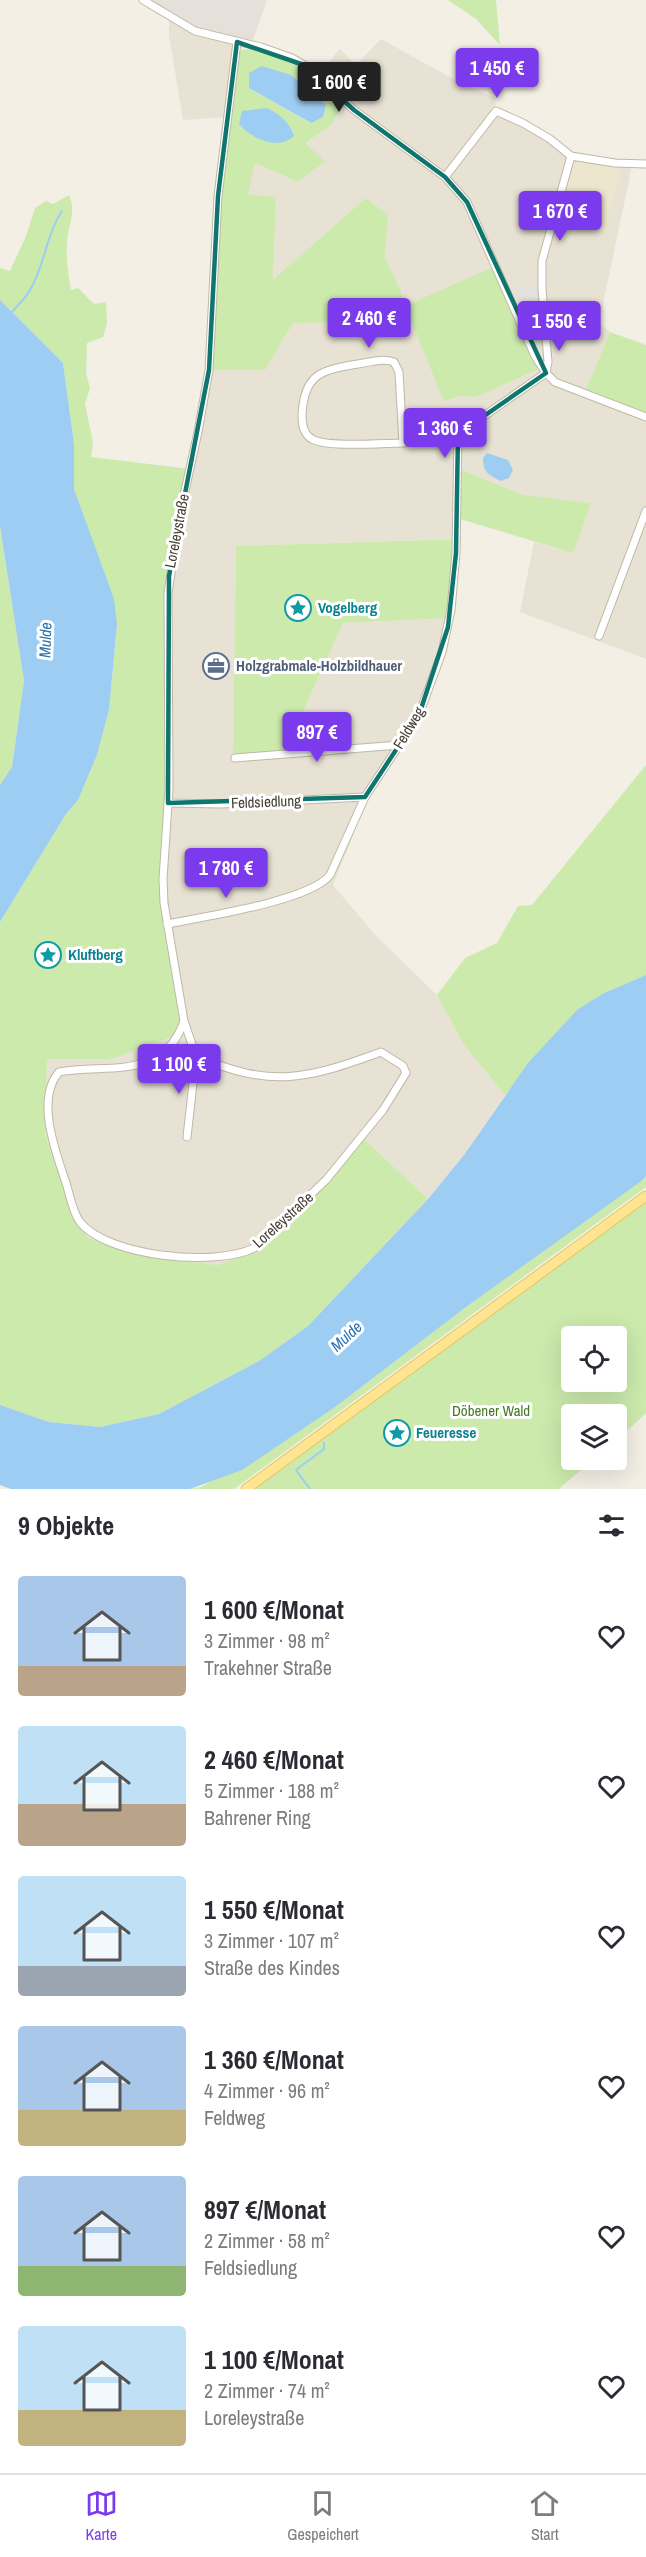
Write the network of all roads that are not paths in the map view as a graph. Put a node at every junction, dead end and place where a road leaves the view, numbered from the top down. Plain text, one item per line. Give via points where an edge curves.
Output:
1 (143, 0) edge
2 (237, 42) junction
3 (572, 156) junction
4 (646, 164) edge
5 (445, 177) junction
6 (545, 329) junction
7 (525, 333) junction
8 (546, 373) junction
9 (646, 417) edge
10 (458, 434) junction
11 (403, 443) junction
12 (646, 511) edge
13 (599, 636) dead end
14 (399, 745) junction
15 (234, 758) dead end
16 (365, 797) junction
17 (168, 803) junction
18 (167, 924) junction
19 (184, 1021) junction
20 (196, 1056) junction
21 (187, 1137) dead end
22 (646, 1196) edge
23 (246, 1489) edge

1 - 2 street via 195,31
2 - 5 street via 304,65 354,110
2 - 17 street, Loreleystraße via 218,196 209,369 169,576
3 - 4 street
3 - 5 street via 523,123 496,111
3 - 6 street via 542,261
5 - 7 street via 466,202
6 - 7 street
6 - 8 street
7 - 8 street
8 - 9 street via 555,382
8 - 10 street
10 - 11 street
10 - 14 street, Feldweg via 456,553 448,627 427,697
11 - 11 street via 399,372 394,362 380,360 327,369 315,376 304,395 302,423 312,440
12 - 13 street
14 - 15 street
14 - 16 street, Feldweg
16 - 17 street, Feldsiedlung
16 - 18 street, Feldweg via 324,883 281,899
17 - 18 street, Loreleystraße via 162,879
18 - 19 street, Loreleystraße
19 - 20 street, Loreleystraße
19 - 20 street, Loreleystraße via 175,1042 150,1060 112,1070 59,1072 54,1077 49,1095 50,1132 74,1209 80,1222 120,1248 202,1258 240,1255 254,1248 326,1180 383,1110 406,1073 403,1066 381,1052 309,1075 273,1078 254,1076
20 - 21 street, Loreleystraße
22 - 23 main road

